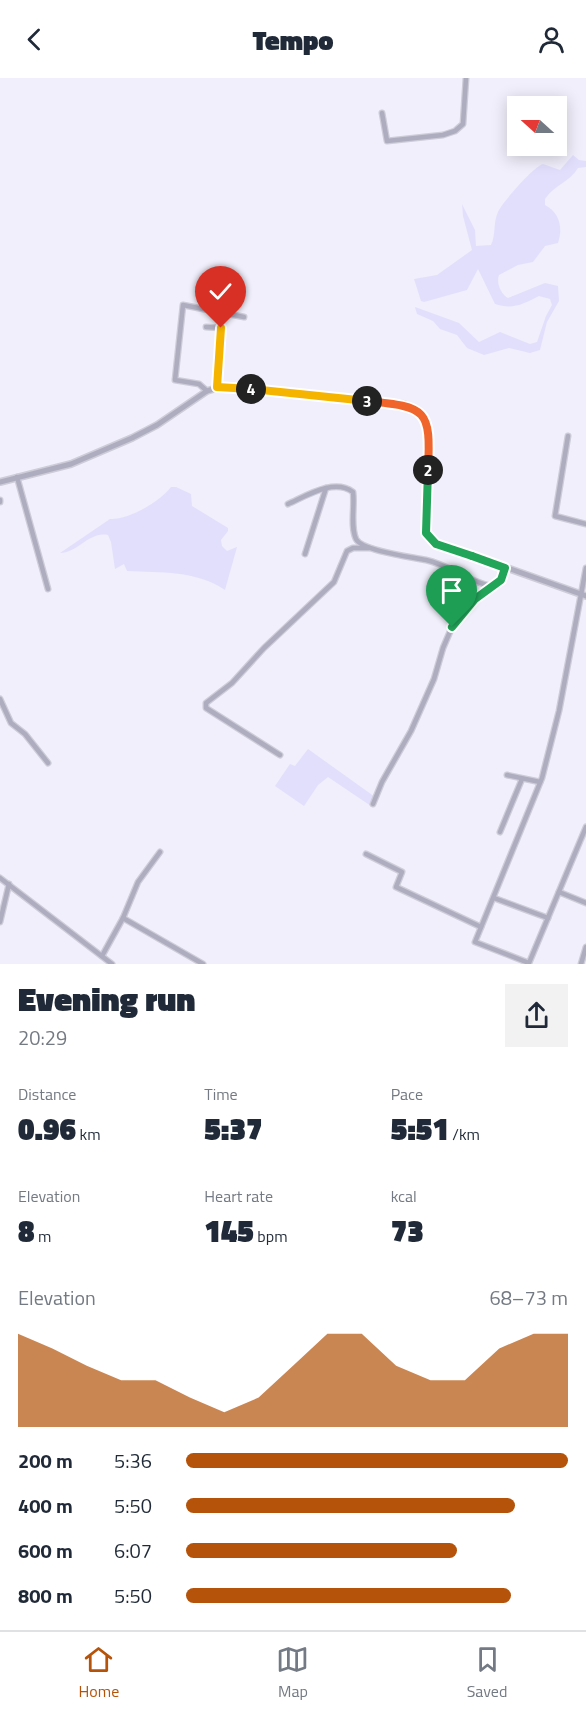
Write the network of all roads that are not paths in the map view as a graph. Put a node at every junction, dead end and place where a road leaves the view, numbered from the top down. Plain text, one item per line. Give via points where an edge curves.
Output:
1 (466, 78) edge
2 (382, 113) dead end
3 (244, 317) dead end
4 (206, 327) dead end
5 (217, 387) junction
6 (207, 391) junction
7 (568, 436) dead end
8 (17, 477) junction
9 (0, 481) edge
10 (326, 488) junction
11 (288, 504) dead end
12 (586, 524) edge
13 (369, 548) junction
14 (305, 554) dead end
15 (505, 568) junction
16 (586, 568) edge
17 (491, 586) junction
18 (48, 589) dead end
19 (584, 595) edge
20 (0, 699) edge
21 (280, 755) dead end
22 (48, 763) dead end
23 (507, 775) dead end
24 (522, 778) junction
25 (540, 782) junction
26 (374, 804) dead end
27 (586, 827) edge
28 (500, 832) dead end
29 (585, 835) edge
30 (160, 852) dead end
31 (366, 854) dead end
32 (0, 878) edge
33 (9, 884) junction
34 (559, 892) junction
35 (494, 898) junction
36 (586, 903) edge
37 (123, 918) junction
38 (548, 918) junction
39 (0, 922) edge
40 (481, 927) junction
41 (586, 947) edge
42 (102, 956) junction
43 (112, 964) edge
44 (203, 964) edge
45 (581, 964) edge

1 - 2 street via 463,124 450,133 387,141
3 - 6 street via 183,305 175,380 199,384
4 - 5 street via 221,328
5 - 6 street
5 - 15 street via 412,407 424,417 429,432 426,533 436,544
6 - 8 street via 145,433 71,465
7 - 12 street via 555,516
8 - 9 street
8 - 18 street
10 - 11 street
10 - 13 street via 340,487 352,492 356,540
10 - 14 street
13 - 17 street via 434,562
13 - 21 street via 347,551 334,582 232,683 206,703 206,708
15 - 17 street via 501,580
15 - 19 street
16 - 19 street
17 - 26 street via 452,627 434,679
19 - 25 street via 578,603 559,711
20 - 22 street via 11,723
23 - 24 street
24 - 25 street
24 - 28 street
25 - 35 street
27 - 29 street
29 - 34 street
30 - 37 street via 138,882
31 - 40 street via 402,872 396,887
32 - 33 street
33 - 39 street
33 - 42 street
34 - 36 street
34 - 38 street
35 - 38 street
35 - 40 street
37 - 42 street
37 - 44 street
38 - 40 street via 529,963 475,942
41 - 45 street
42 - 43 street

